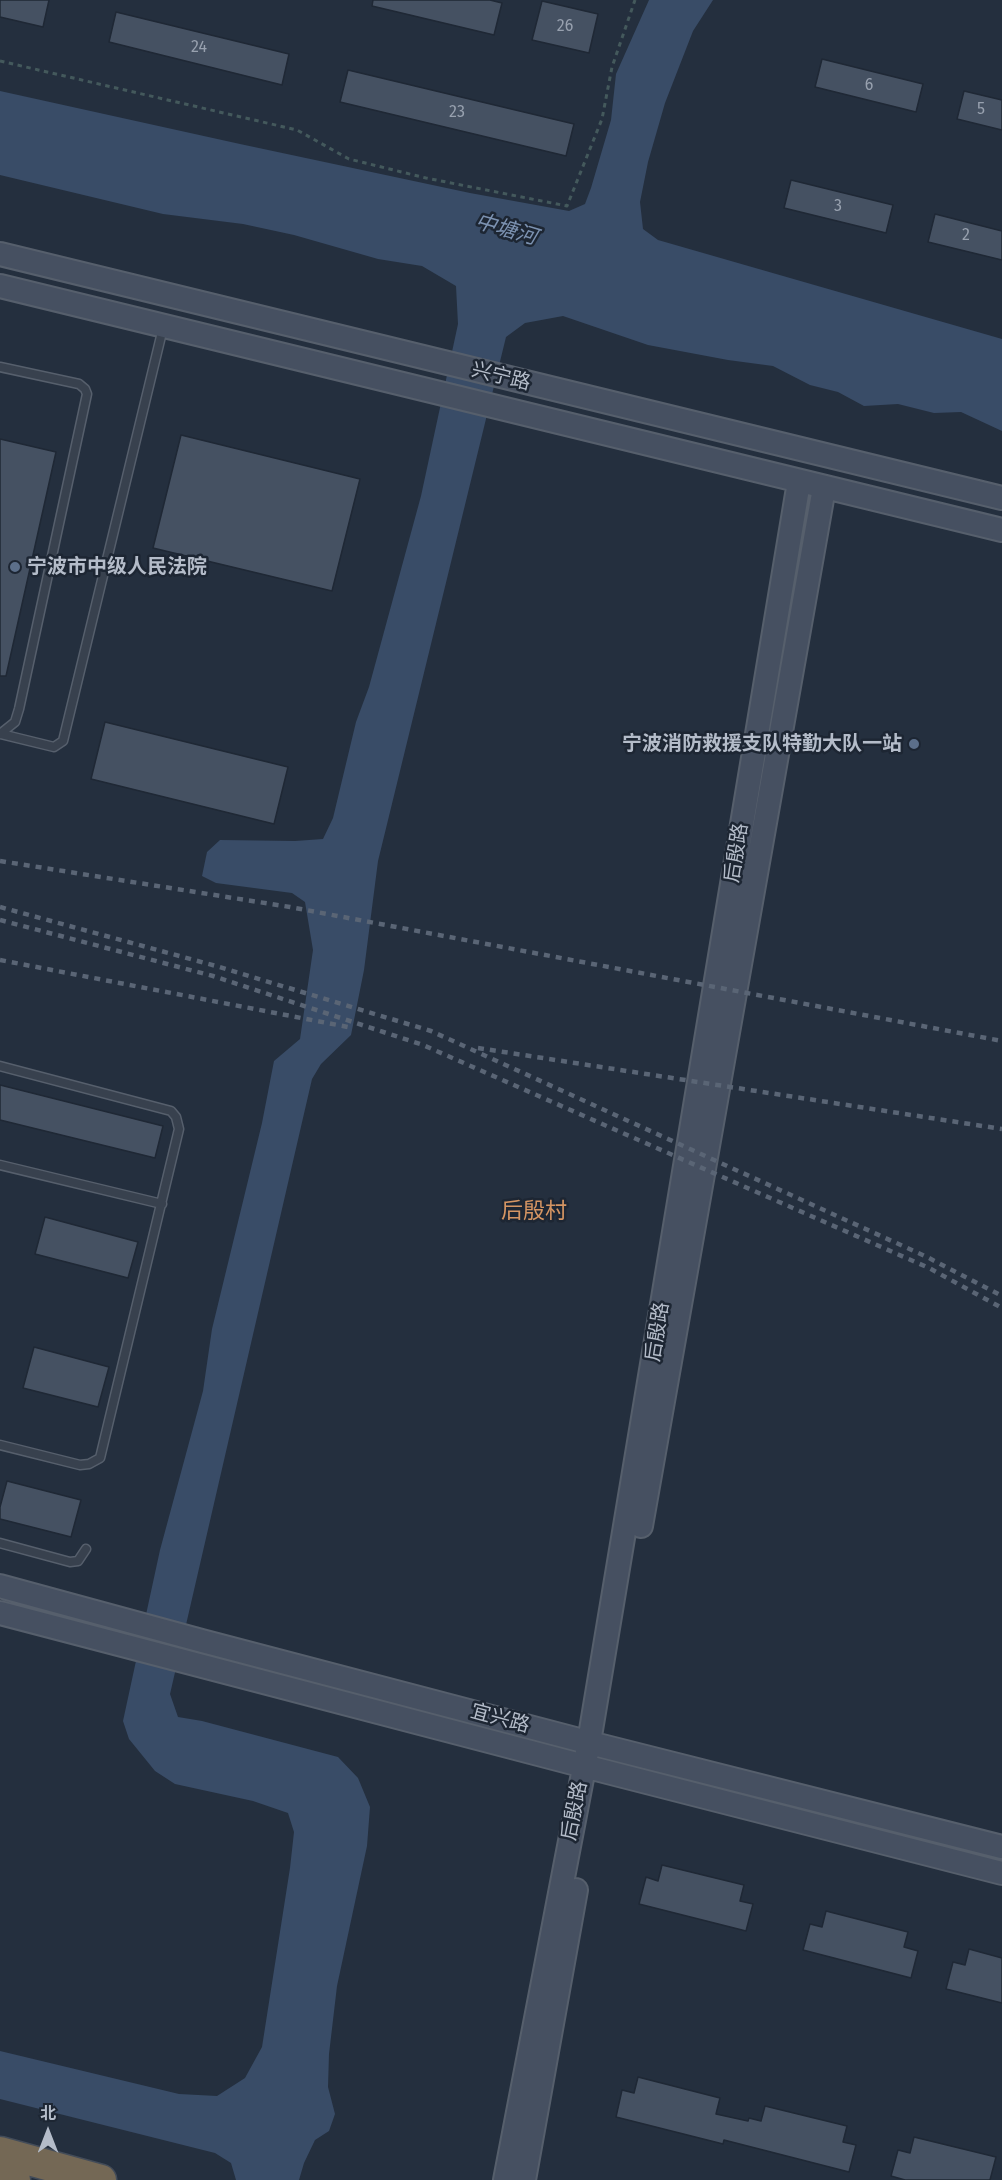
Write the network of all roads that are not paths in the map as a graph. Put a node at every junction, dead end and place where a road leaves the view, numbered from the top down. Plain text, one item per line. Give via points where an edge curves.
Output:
1 (0, 254) edge
2 (0, 286) edge
3 (164, 325) junction
4 (0, 367) edge
5 (799, 482) junction
6 (824, 488) junction
7 (1002, 498) edge
8 (1002, 530) edge
9 (0, 734) edge
10 (0, 1066) edge
11 (0, 1165) edge
12 (162, 1204) junction
13 (0, 1445) edge
14 (0, 1543) edge
15 (86, 1549) dead end
16 (0, 1586) edge
17 (0, 1613) edge
18 (596, 1744) junction
19 (589, 1779) junction
20 (1002, 1847) edge
21 (572, 1867) junction
22 (1002, 1873) edge
23 (0, 2152) edge
24 (0, 2176) edge
25 (15, 2180) edge
26 (101, 2180) edge
27 (505, 2180) edge
28 (524, 2180) edge

1 - 7 main road, 兴宁路
2 - 3 main road
3 - 5 main road
3 - 9 lane via 63,741 54,747
4 - 9 lane via 80,384 87,394 20,709 15,722
5 - 6 main road
5 - 18 main road, 后殷路
6 - 8 main road
6 - 18 main road, 后殷路
10 - 12 lane via 171,1111 179,1129
11 - 12 lane
12 - 13 lane via 100,1458 80,1465
14 - 15 lane via 70,1562 78,1561
16 - 18 main road, 宜兴路
17 - 19 main road, 宜兴路 via 202,1665
18 - 19 main road, 后殷路
18 - 20 main road, 宜兴路
19 - 21 main road, 后殷路
19 - 22 main road, 宜兴路
21 - 27 main road, 后殷路
21 - 28 main road, 后殷路
23 - 26 highway
24 - 25 highway

